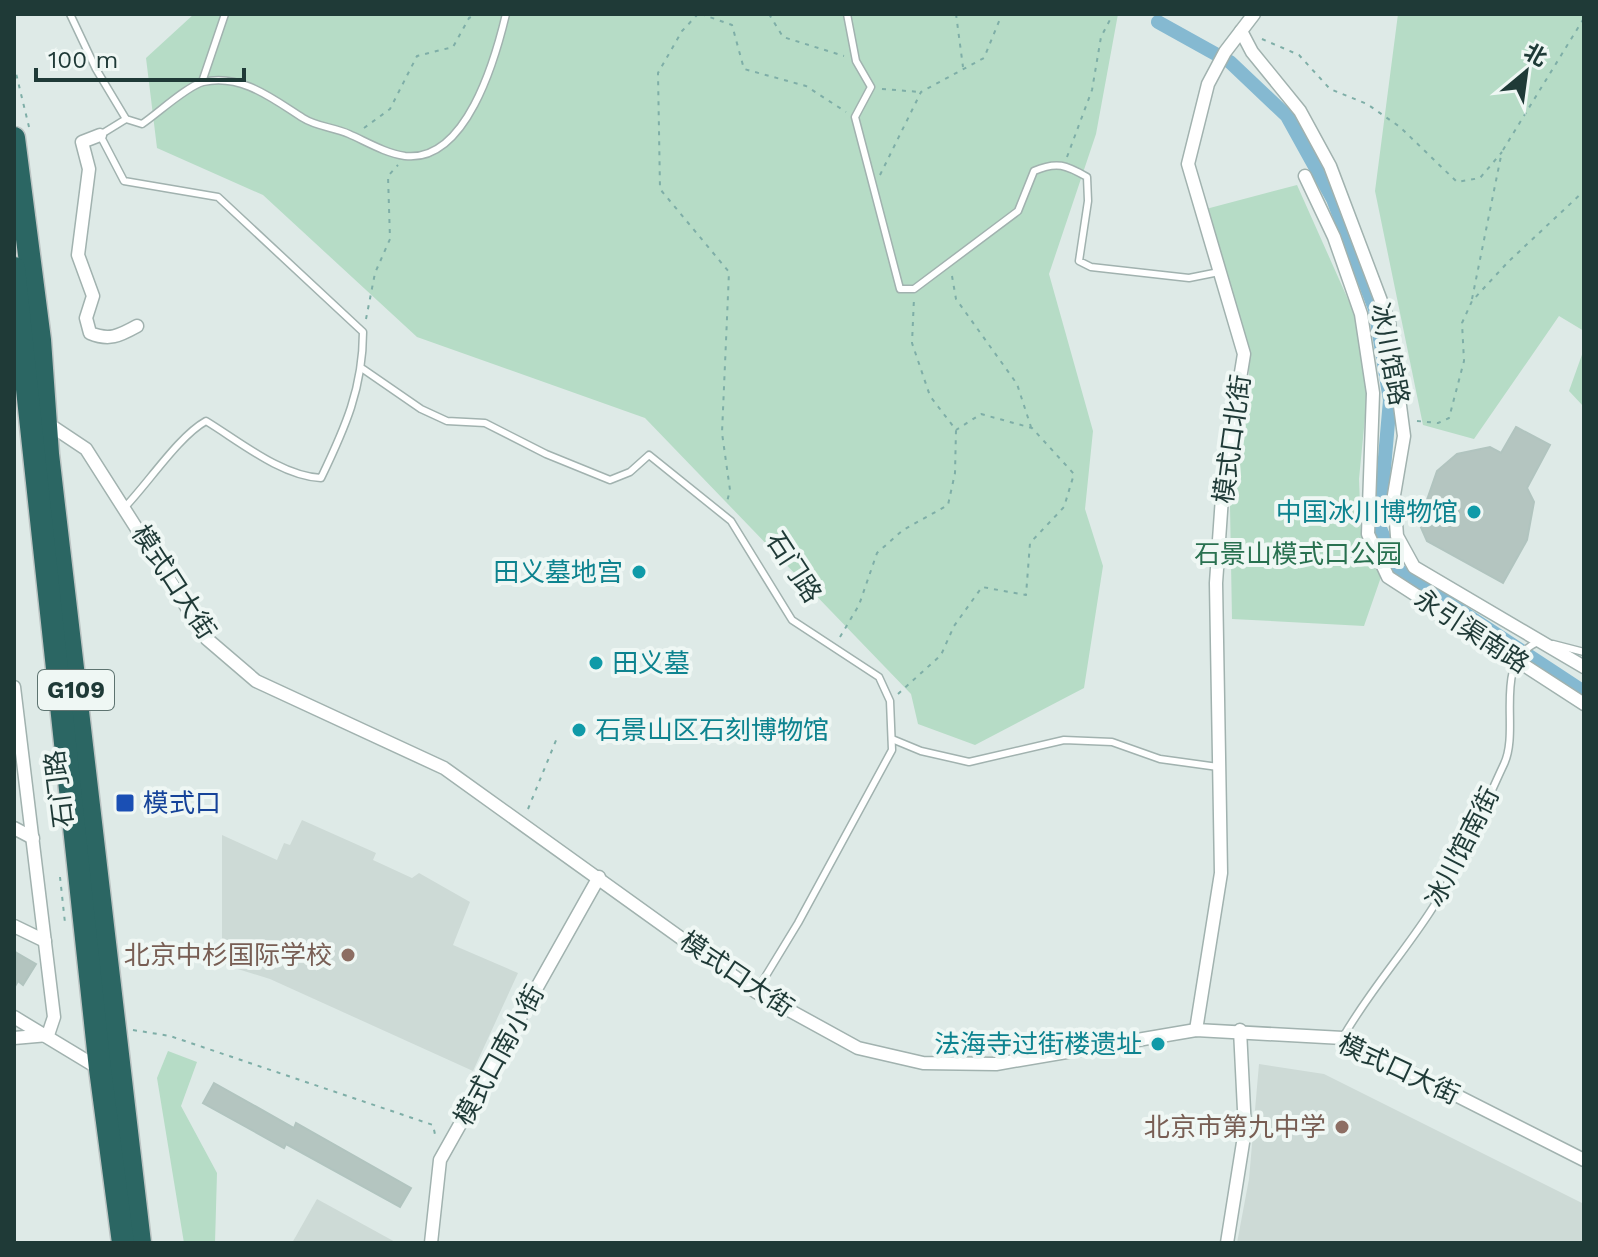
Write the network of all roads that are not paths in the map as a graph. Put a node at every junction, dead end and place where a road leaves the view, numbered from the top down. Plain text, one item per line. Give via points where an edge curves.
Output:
1 (70, 14) edge
2 (225, 14) edge
3 (506, 14) edge
4 (847, 14) edge
5 (1254, 14) edge
6 (1241, 31) junction
7 (202, 82) junction
8 (126, 119) junction
9 (100, 135) junction
10 (14, 138) edge
11 (1305, 176) dead end
12 (14, 268) edge
13 (1219, 272) junction
14 (137, 326) dead end
15 (363, 369) junction
16 (47, 423) junction
17 (125, 507) junction
18 (1535, 641) junction
19 (1584, 652) edge
20 (1519, 661) junction
21 (1584, 667) edge
22 (14, 687) edge
23 (1584, 704) edge
24 (892, 739) junction
25 (1218, 767) junction
26 (14, 828) edge
27 (33, 838) junction
28 (599, 877) junction
29 (14, 926) edge
30 (45, 941) junction
31 (756, 992) junction
32 (14, 1017) edge
33 (1196, 1030) junction
34 (1240, 1030) junction
35 (48, 1035) junction
36 (14, 1038) edge
37 (1343, 1038) junction
38 (110, 1072) junction
39 (1584, 1160) edge
40 (123, 1243) edge
41 (140, 1243) edge
42 (431, 1243) edge
43 (1227, 1243) edge

1 - 8 lane
2 - 7 lane
3 - 7 lane via 473,106 453,140 429,153 406,156 312,123 266,92
4 - 13 lane via 856,61 871,87 855,117 900,289 914,289 1018,211 1034,171 1051,164 1064,164 1087,177 1079,261 1091,267 1189,278
5 - 6 street, 模式口北街
6 - 13 street, 模式口北街 via 1208,84 1188,164
6 - 18 street, 冰川馆路 via 1300,111 1330,166 1389,322 1404,436 1394,495 1397,536 1414,567
7 - 8 lane via 142,124
8 - 9 lane
9 - 14 street via 82,142 89,169 78,255 93,296 86,318 90,333 103,338 118,337
9 - 15 lane via 124,181 218,197 363,332
10 - 16 highway, 石门路 / G109
11 - 20 street, 永引渠南路 via 1361,314 1373,393 1368,534 1388,577
12 - 38 highway, 石门路 / G109
13 - 25 street, 模式口北街 via 1244,354 1223,483 1216,583
15 - 17 lane via 345,428 321,478 271,460 206,421 188,431
15 - 24 lane, 石门路 via 447,421 485,423 610,480 630,472 649,455 731,521 792,620 879,677 890,701
16 - 17 street, 模式口大街 via 86,449
16 - 38 highway, 石门路 / G109 via 114,1027
17 - 28 street, 模式口大街 via 207,639 256,681 444,768
18 - 19 lane
18 - 20 lane, 冰川馆南街
18 - 21 street, 冰川馆路
20 - 23 street, 永引渠南路
20 - 37 lane, 冰川馆南街 via 1509,684 1507,759 1432,909 1367,995
22 - 27 street
24 - 25 lane via 969,762 1064,740 1112,742 1160,759
24 - 31 lane via 892,750
25 - 33 street, 模式口北街 via 1221,873
26 - 27 street
27 - 30 street
28 - 31 street, 模式口大街
28 - 42 street, 模式口南小街 via 440,1160
29 - 30 street
30 - 35 street via 54,1017
31 - 33 street, 模式口大街 via 858,1048 923,1063 996,1064
32 - 35 street
33 - 34 street, 模式口大街
34 - 37 street, 模式口大街
34 - 43 street via 1245,1130
35 - 36 street
35 - 38 street
37 - 39 street, 模式口大街
38 - 40 highway, 石门路 / G109
38 - 41 highway, 石门路 / G109

